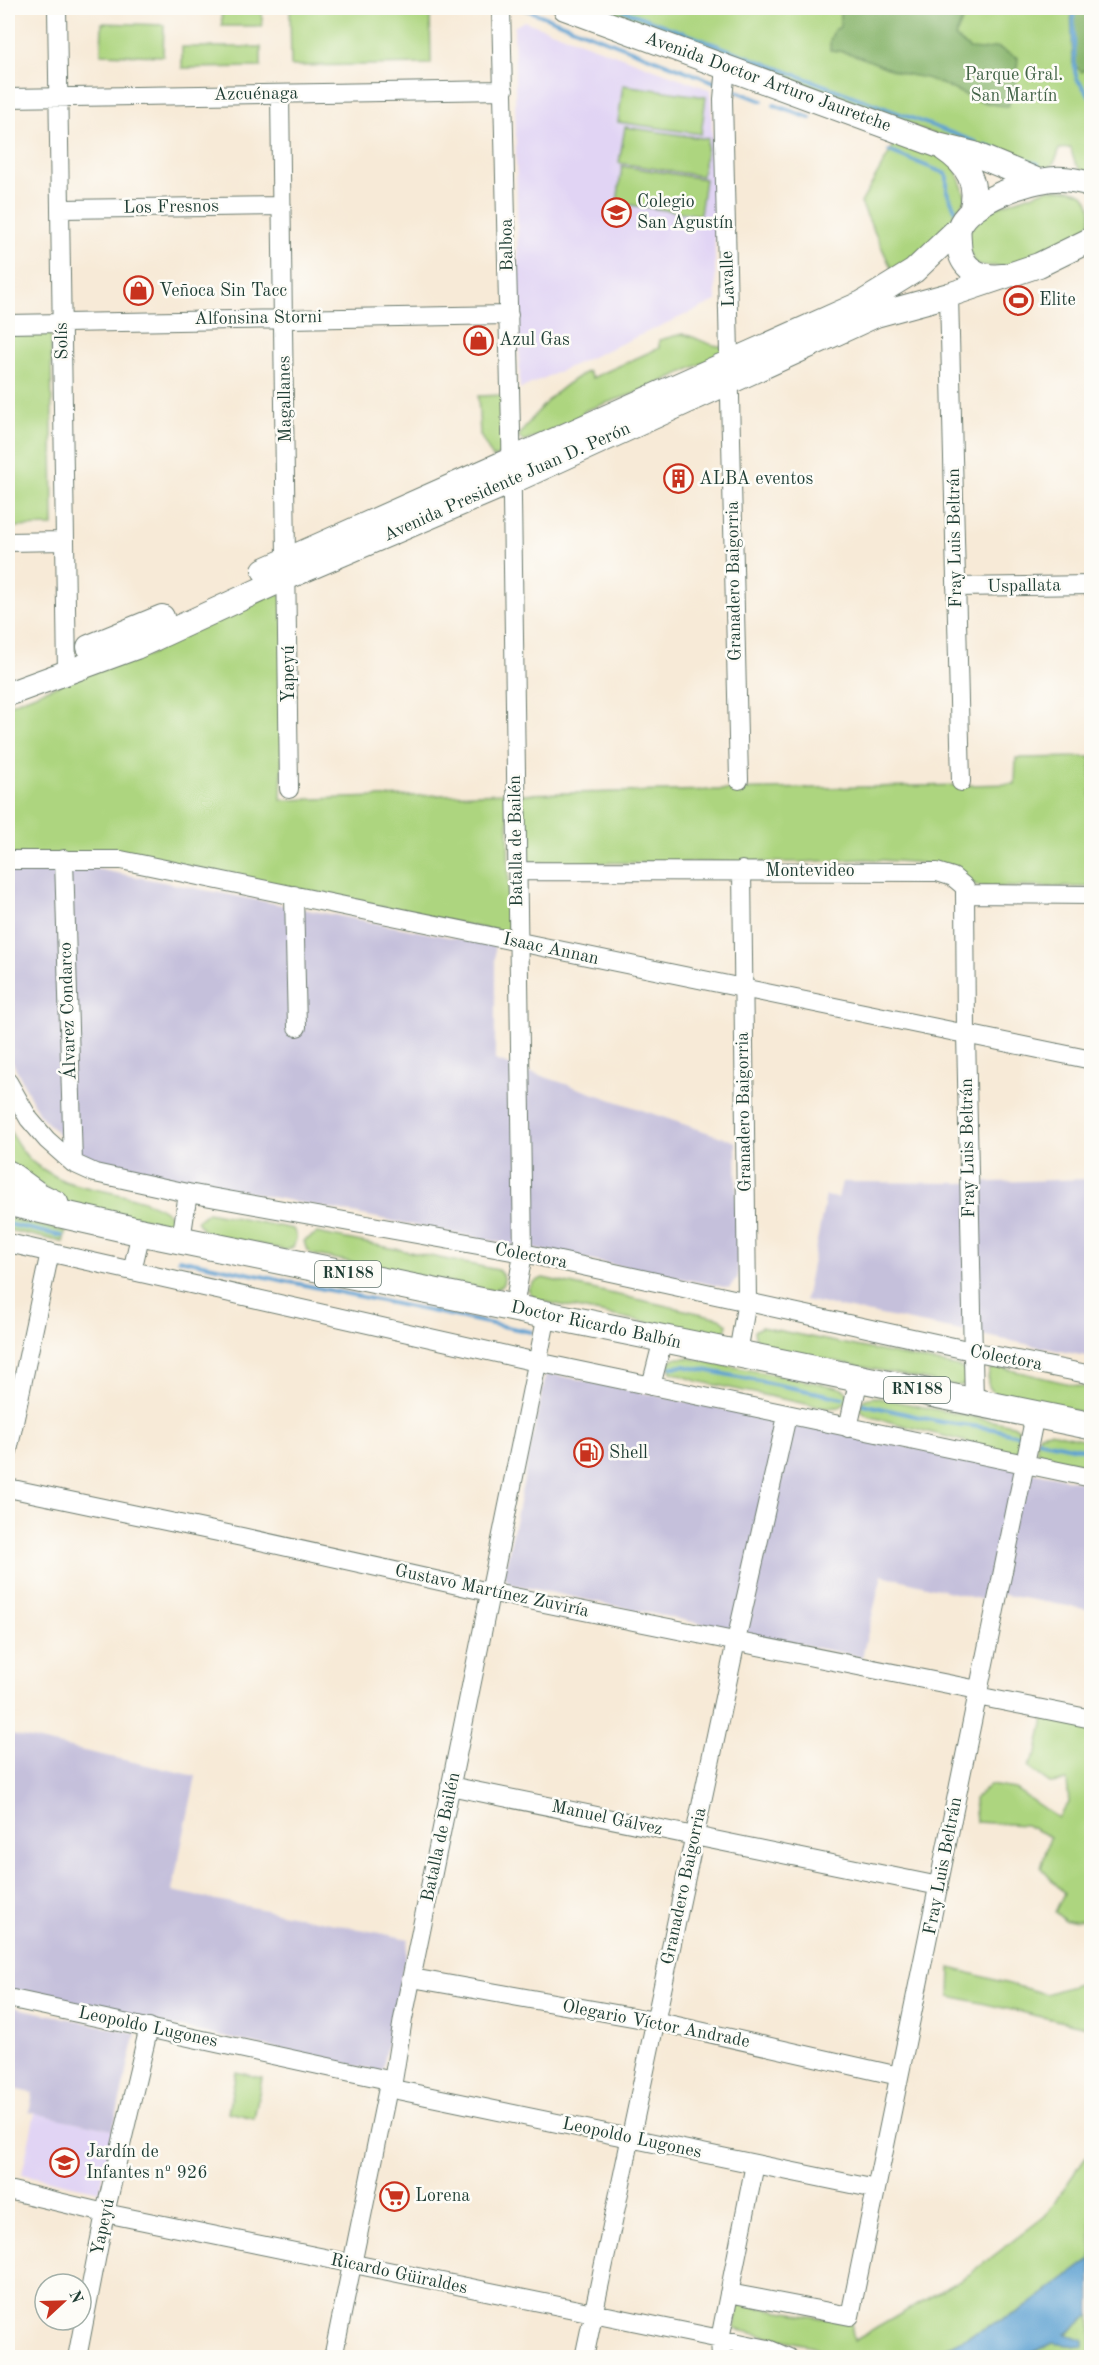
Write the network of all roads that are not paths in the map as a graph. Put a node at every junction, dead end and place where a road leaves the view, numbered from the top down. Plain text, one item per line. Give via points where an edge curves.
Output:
1 (57, 8) edge
2 (501, 8) edge
3 (565, 8) edge
4 (726, 67) junction
5 (504, 90) junction
6 (280, 94) junction
7 (58, 97) junction
8 (8, 98) edge
9 (938, 145) junction
10 (1039, 181) junction
11 (1090, 185) edge
12 (282, 206) junction
13 (61, 209) junction
14 (965, 220) junction
15 (1087, 246) edge
16 (1008, 276) junction
17 (949, 295) junction
18 (509, 315) junction
19 (283, 317) junction
20 (62, 323) junction
21 (8, 324) edge
22 (730, 372) junction
23 (511, 472) junction
24 (64, 541) junction
25 (8, 542) edge
26 (288, 568) junction
27 (1092, 585) edge
28 (956, 587) junction
29 (66, 665) junction
30 (8, 677) edge
31 (8, 694) edge
32 (739, 780) dead end
33 (961, 782) dead end
34 (289, 789) dead end
35 (64, 859) junction
36 (8, 860) edge
37 (742, 870) junction
38 (517, 871) junction
39 (965, 894) junction
40 (294, 895) junction
41 (1092, 895) edge
42 (518, 942) junction
43 (743, 988) junction
44 (297, 1027) dead end
45 (966, 1034) junction
46 (1092, 1060) edge
47 (8, 1082) edge
48 (73, 1164) junction
49 (8, 1174) edge
50 (188, 1193) junction
51 (8, 1202) edge
52 (100, 1222) junction
53 (141, 1232) junction
54 (181, 1240) junction
55 (8, 1243) edge
56 (50, 1252) junction
57 (523, 1253) junction
58 (132, 1271) junction
59 (747, 1301) junction
60 (514, 1308) junction
61 (547, 1315) junction
62 (663, 1339) junction
63 (972, 1351) junction
64 (738, 1353) junction
65 (537, 1362) junction
66 (1092, 1375) edge
67 (860, 1378) junction
68 (651, 1386) junction
69 (974, 1402) junction
70 (12, 1410) edge
71 (1035, 1415) junction
72 (787, 1416) junction
73 (1092, 1426) edge
74 (848, 1428) junction
75 (8, 1451) edge
76 (1025, 1465) junction
77 (1092, 1478) edge
78 (8, 1488) edge
79 (489, 1592) junction
80 (736, 1641) junction
81 (977, 1693) junction
82 (1092, 1719) edge
83 (450, 1786) junction
84 (695, 1836) junction
85 (939, 1886) junction
86 (412, 1978) junction
87 (8, 1998) edge
88 (655, 2021) junction
89 (149, 2027) junction
90 (899, 2076) junction
91 (391, 2084) junction
92 (632, 2137) junction
93 (755, 2164) junction
94 (876, 2189) junction
95 (8, 2190) edge
96 (105, 2213) junction
97 (350, 2264) junction
98 (729, 2293) junction
99 (593, 2313) junction
100 (720, 2339) junction
101 (77, 2358) edge
102 (333, 2358) edge
103 (584, 2358) edge
104 (721, 2358) edge
105 (789, 2358) edge

1 - 7 street, Solís
2 - 5 street, Balboa
3 - 4 main road, Avenida Doctor Arturo Jauretche
4 - 9 main road, Avenida Doctor Arturo Jauretche
4 - 22 street, Lavalle via 723,99
5 - 6 street, Azcuénaga
5 - 18 street, Balboa
6 - 7 street, Azcuénaga
6 - 12 street, Magallanes
7 - 8 street, Azcuénaga
7 - 13 street, Solís
9 - 10 main road, Avenida Doctor Arturo Jauretche via 974,154
9 - 14 main road, Avenida Doctor Arturo Jauretche via 957,158 974,184 974,200
10 - 11 main road, Avenida Presidente Juan D. Perón via 1063,178
10 - 14 main road, Avenida Presidente Juan D. Perón via 1010,190
12 - 13 street, Los Fresnos
12 - 19 street, Magallanes
13 - 20 street, Solís
14 - 16 main road, Avenida Presidente Juan D. Perón via 959,246 962,260 973,272
14 - 22 main road, Avenida Presidente Juan D. Perón via 933,255 889,288
15 - 16 main road, Avenida Presidente Juan D. Perón
16 - 17 main road, Avenida Presidente Juan D. Perón
17 - 22 main road, Avenida Presidente Juan D. Perón via 876,315
17 - 28 street, Fray Luis Beltrán
18 - 19 street, Alfonsina Storni
18 - 23 street, Balboa
19 - 20 street, Alfonsina Storni
19 - 26 street, Magallanes
20 - 21 street, Alfonsina Storni
20 - 24 street, Solís
22 - 23 main road, Avenida Presidente Juan D. Perón
22 - 32 street, Granadero Baigorria
23 - 26 main road, Avenida Presidente Juan D. Perón
23 - 38 street, Batalla de Bailén
24 - 25 street
24 - 29 street, Solís
26 - 29 main road, Avenida Presidente Juan D. Perón via 136,646
26 - 34 street, Yapeyú
27 - 28 street, Uspallata
28 - 33 street, Fray Luis Beltrán
29 - 30 main road, Avenida Presidente Juan D. Perón
29 - 31 main road, Avenida Presidente Juan D. Perón
35 - 36 street, Isaac Annan
35 - 40 street, Isaac Annan via 121,861
35 - 48 street, Álvarez Condarco
37 - 38 street, Montevideo
37 - 39 street, Montevideo via 937,872 953,877 965,887
37 - 43 street, Granadero Baigorria
38 - 42 street, Batalla de Bailén
39 - 41 street
39 - 45 street, Fray Luis Beltrán
40 - 42 street, Isaac Annan
40 - 44 street
42 - 43 street, Isaac Annan
42 - 57 street, Batalla de Bailén
43 - 45 street, Isaac Annan
43 - 59 street, Granadero Baigorria
45 - 46 street, Isaac Annan
45 - 63 street, Fray Luis Beltrán
47 - 48 street, Colectora via 29,1119
48 - 50 street, Colectora via 95,1173
49 - 52 highway via 38,1196
50 - 54 street
50 - 57 street, Colectora
51 - 52 highway, RN188
52 - 53 highway, Doctor Ricardo Balbín / RN188
53 - 54 highway, Doctor Ricardo Balbín / RN188
53 - 58 street
54 - 60 highway, Doctor Ricardo Balbín / RN188
55 - 56 street
56 - 58 street
56 - 70 street
57 - 59 street, Colectora
57 - 60 street, Batalla de Bailén
58 - 65 street
59 - 63 street, Colectora
59 - 64 street, Granadero Baigorria
60 - 61 highway, Doctor Ricardo Balbín / RN188
61 - 62 highway, Doctor Ricardo Balbín / RN188
61 - 65 street, Batalla de Bailén
62 - 64 highway, Doctor Ricardo Balbín / RN188
62 - 68 street
63 - 66 street, Colectora
63 - 69 street, Fray Luis Beltrán
64 - 67 highway, Doctor Ricardo Balbín / RN188
65 - 68 street
65 - 79 street, Batalla de Bailén
67 - 69 highway, Doctor Ricardo Balbín / RN188
67 - 74 street
68 - 72 street
69 - 71 highway, Doctor Ricardo Balbín / RN188
70 - 75 street
71 - 73 highway, Doctor Ricardo Balbín / RN188
71 - 76 street, Fray Luis Beltrán
72 - 74 street
72 - 80 street, Granadero Baigorria
74 - 76 street
76 - 77 street
76 - 81 street, Fray Luis Beltrán
78 - 79 street, Gustavo Martínez Zuviría
79 - 80 street, Gustavo Martínez Zuviría
79 - 83 street, Batalla de Bailén
80 - 81 street, Gustavo Martínez Zuviría
80 - 84 street, Granadero Baigorria
81 - 82 street, Gustavo Martínez Zuviría
81 - 85 street, Fray Luis Beltrán
83 - 84 street, Manuel Gálvez
83 - 86 street, Batalla de Bailén
84 - 85 street, Manuel Gálvez
84 - 88 street, Granadero Baigorria
85 - 90 street, Fray Luis Beltrán
86 - 88 street, Olegario Víctor Andrade
86 - 91 street, Batalla de Bailén
87 - 89 street, Leopoldo Lugones
88 - 90 street, Olegario Víctor Andrade
88 - 92 street, Granadero Baigorria
89 - 91 street, Leopoldo Lugones
89 - 96 street, Yapeyú
90 - 94 street, Fray Luis Beltrán
91 - 92 street, Leopoldo Lugones
91 - 97 street, Batalla de Bailén
92 - 93 street, Leopoldo Lugones
92 - 99 street, Granadero Baigorria
93 - 94 street, Leopoldo Lugones
93 - 98 street
94 - 98 street, Fray Luis Beltrán via 850,2316
95 - 96 street, Ricardo Güiraldes
96 - 97 street, Ricardo Güiraldes
96 - 101 street, Yapeyú
97 - 99 street, Ricardo Güiraldes
97 - 102 street, Batalla de Bailén
98 - 100 street
99 - 100 street, Ricardo Güiraldes
99 - 103 street, Granadero Baigorria
100 - 104 street
100 - 105 street, Ricardo Güiraldes via 768,2349

